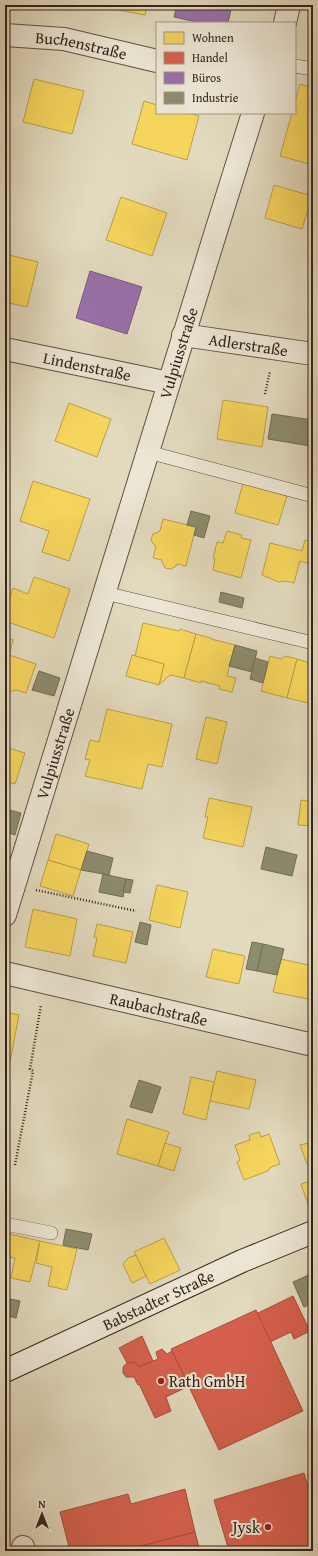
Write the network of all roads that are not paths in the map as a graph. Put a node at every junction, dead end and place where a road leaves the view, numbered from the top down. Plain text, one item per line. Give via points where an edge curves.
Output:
1 (289, 5) edge
2 (286, 22) edge
3 (5, 35) edge
4 (156, 61) edge
5 (296, 66) edge
6 (313, 69) edge
7 (253, 114) edge
8 (183, 335) junction
9 (5, 349) edge
10 (313, 354) edge
11 (168, 383) junction
12 (148, 452) junction
13 (313, 496) edge
14 (105, 593) junction
15 (313, 643) edge
16 (5, 915) edge
17 (5, 973) edge
18 (313, 1045) edge
19 (5, 1224) edge
20 (313, 1232) edge
21 (51, 1233) dead end
22 (5, 1370) edge

1 - 2 street
3 - 4 street, Buchenstraße via 64,39
5 - 6 lane
7 - 8 street, Vulpiusstraße
8 - 10 street, Adlerstraße
8 - 11 street, Vulpiusstraße
9 - 11 street, Lindenstraße
11 - 12 street, Vulpiusstraße
12 - 13 lane
12 - 14 street, Vulpiusstraße
14 - 15 lane
14 - 16 street, Vulpiusstraße
17 - 18 street, Raubachstraße
19 - 21 lane
20 - 22 street, Babstadter Straße via 242,1261

